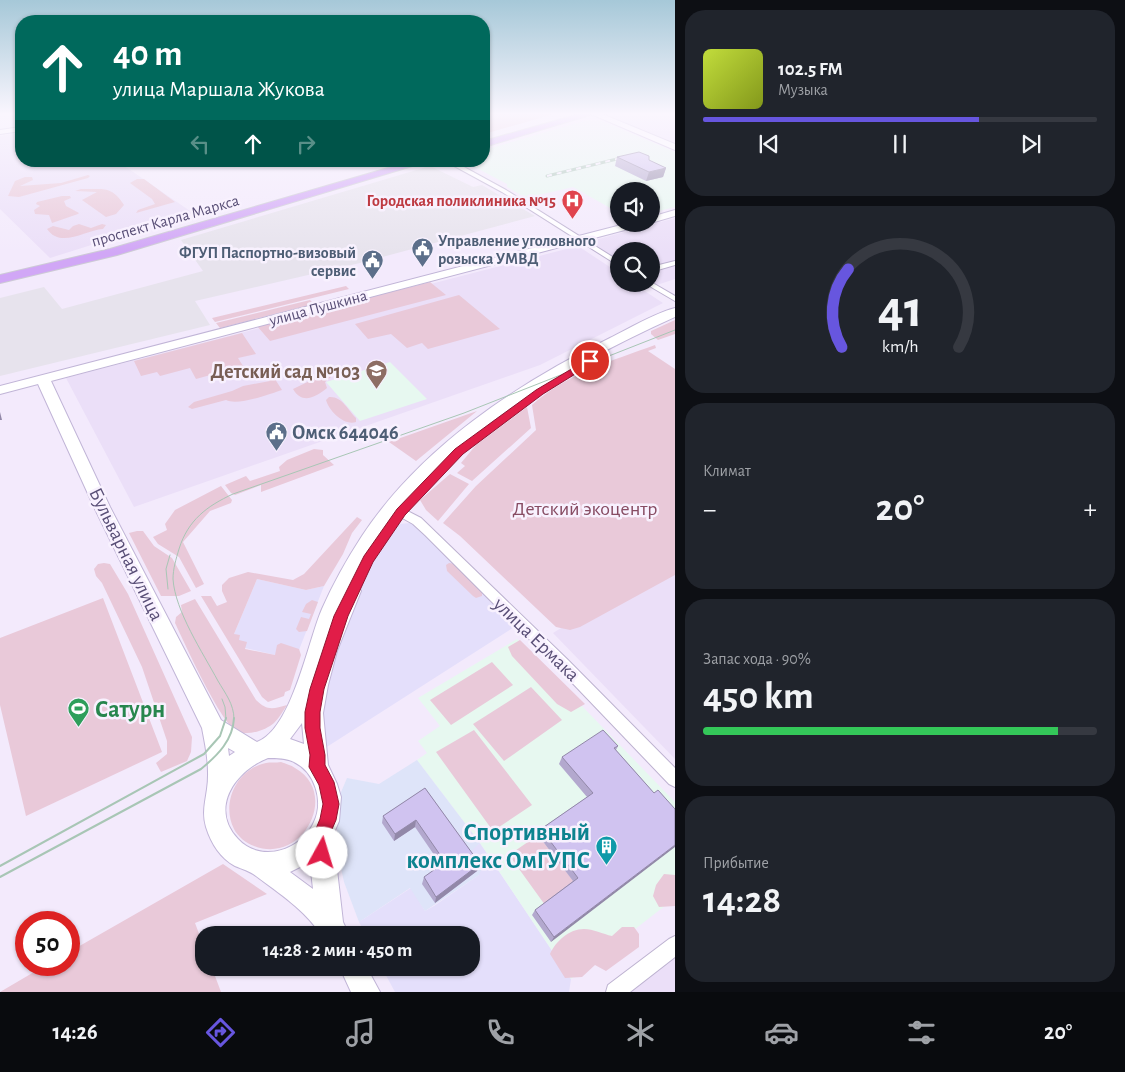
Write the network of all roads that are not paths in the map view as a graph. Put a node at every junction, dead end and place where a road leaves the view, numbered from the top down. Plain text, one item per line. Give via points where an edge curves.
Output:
1 (390, 167) edge
2 (403, 167) edge
3 (459, 167) edge
4 (675, 213) edge
5 (660, 217) edge
6 (610, 231) edge
7 (579, 239) junction
8 (133, 244) junction
9 (111, 250) junction
10 (610, 258) edge
11 (675, 263) edge
12 (660, 267) edge
13 (0, 274) edge
14 (0, 279) edge
15 (660, 290) edge
16 (675, 299) edge
17 (675, 312) edge
18 (675, 318) edge
19 (43, 379) junction
20 (0, 390) edge
21 (396, 509) junction
22 (213, 727) junction
23 (261, 750) junction
24 (317, 767) junction
25 (675, 779) edge
26 (218, 790) junction
27 (321, 836) junction
28 (261, 864) junction
29 (330, 926) edge
30 (332, 926) edge
31 (675, 945) edge
32 (357, 976) edge
33 (366, 992) edge
34 (615, 992) edge

1 - 8 main road, проспект Карла Маркса
2 - 8 main road, проспект Карла Маркса
3 - 7 street
4 - 5 main road
6 - 7 street, улица Пушкина
7 - 10 street
7 - 19 street, улица Пушкина
8 - 9 main road, проспект Карла Маркса
9 - 13 main road, проспект Карла Маркса
9 - 14 main road, проспект Карла Маркса
11 - 12 street
15 - 16 street
17 - 21 main road via 603,346 512,402 451,447 419,477
18 - 21 main road via 613,348 527,401 459,451
19 - 20 main road, улица Пушкина
19 - 22 main road, Бульварная улица via 102,507
21 - 23 main road via 358,557 338,595 296,711 287,726
21 - 24 main road via 360,575 328,652 312,712
21 - 25 street, улица Ермака via 429,532
22 - 23 main road
22 - 26 main road, Бульварная улица via 218,754
23 - 24 main road via 285,748 300,752
23 - 26 main road via 237,762 225,775
24 - 27 main road via 326,782 331,804
26 - 28 main road via 214,810 218,829 228,846 242,858
27 - 28 main road via 305,853 284,863
27 - 30 main road
28 - 29 main road via 311,904
31 - 34 street
32 - 33 main road

